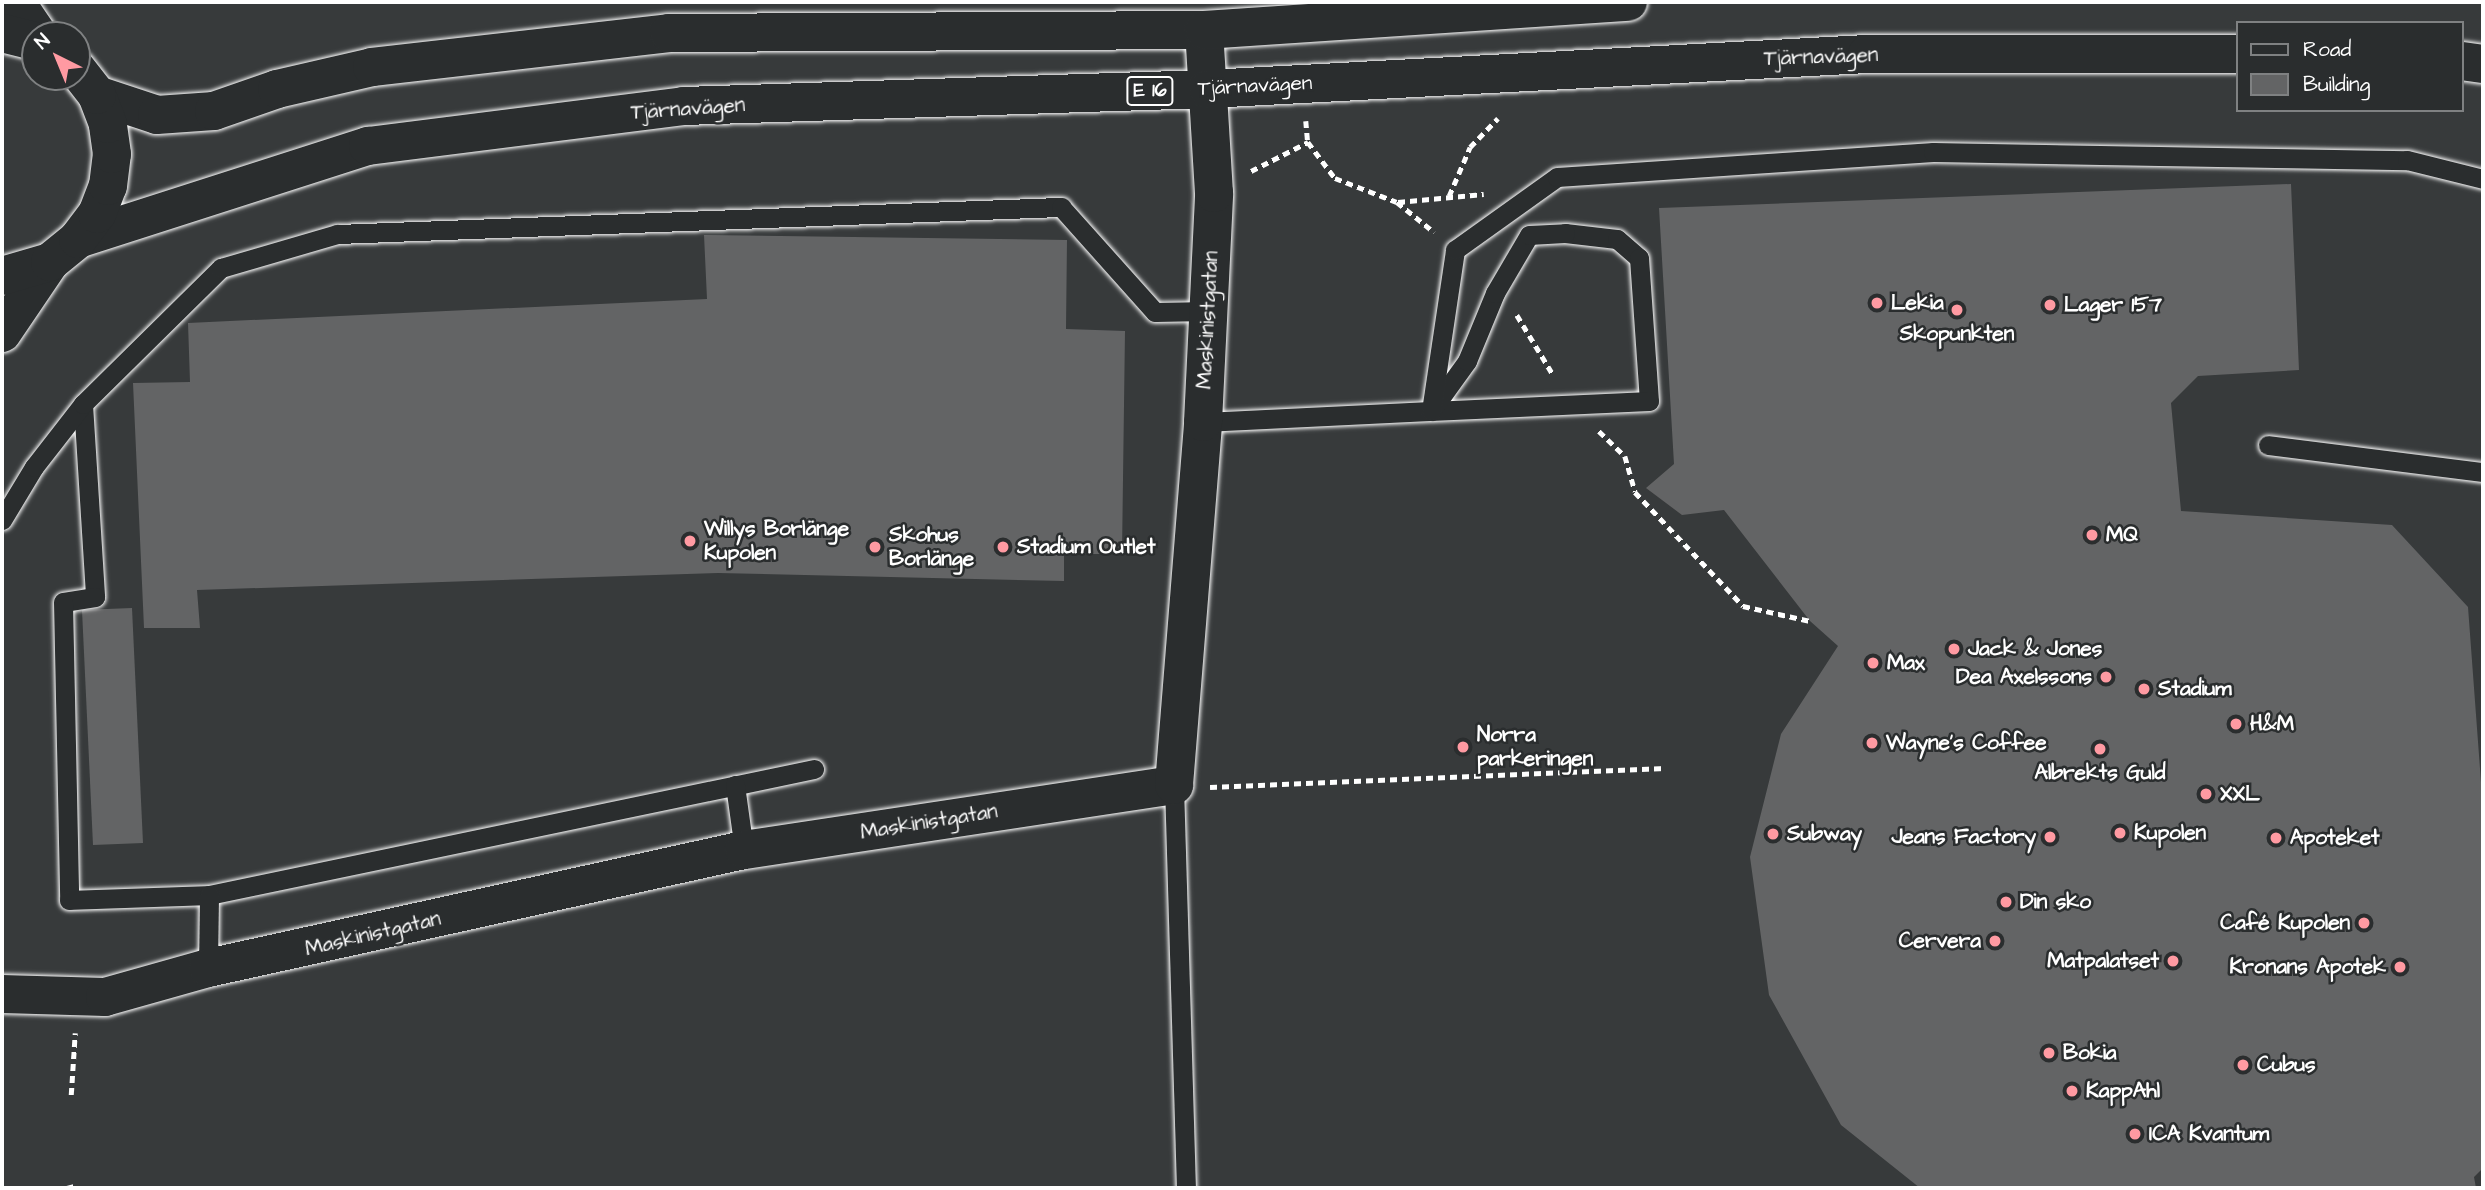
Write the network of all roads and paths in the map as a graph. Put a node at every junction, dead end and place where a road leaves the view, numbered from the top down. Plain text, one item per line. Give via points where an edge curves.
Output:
1 (16, 2) edge
2 (1628, 2) edge
3 (29, 21) edge
4 (1204, 30) junction
5 (2, 33) edge
6 (21, 38) edge
7 (2236, 54) edge
8 (2464, 61) edge
9 (2483, 64) edge
10 (91, 84) edge
11 (1208, 89) junction
12 (91, 90) edge
13 (1498, 118) dead end
14 (1308, 142) dead end
15 (1270, 158) dead end
16 (2483, 179) edge
17 (1448, 197) junction
18 (1397, 202) dead end
19 (1519, 204) junction
20 (64, 250) junction
21 (2, 276) edge
22 (1209, 311) junction
23 (2, 333) edge
24 (1569, 403) junction
25 (83, 404) junction
26 (1431, 411) junction
27 (1203, 422) junction
28 (2268, 445) dead end
29 (2483, 472) edge
30 (2, 520) edge
31 (1810, 621) dead end
32 (1665, 768) dead end
33 (814, 769) dead end
34 (735, 785) junction
35 (1190, 786) junction
36 (744, 850) junction
37 (209, 895) junction
38 (208, 968) junction
39 (2, 993) edge
40 (74, 1185) dead end
41 (67, 1188) edge
42 (1186, 1188) edge

1 - 3 main road
2 - 4 main road
4 - 10 main road via 669,33 372,67 201,113 157,115
4 - 11 main road, Maskinistgatan
5 - 6 main road
7 - 11 main road, Tjärnavägen / E 16 via 1867,54
8 - 9 main road
11 - 20 main road, Tjärnavägen / E 16 via 684,106 368,146
11 - 22 main road, Maskinistgatan via 1214,193
12 - 20 main road via 108,124 112,154 108,186 97,214
13 - 17 path via 1471,147
14 - 15 path
16 - 19 lane via 2407,160 1933,152 1557,177
17 - 18 path
17 - 19 path via 1503,192
19 - 26 lane via 1455,250
20 - 21 main road, Tjärnavägen
20 - 23 main road
22 - 25 lane via 1154,312 1061,207 337,234 221,268
22 - 27 main road, Maskinistgatan
24 - 26 lane
24 - 26 lane via 1649,401 1639,258 1617,239 1529,235 1495,293 1467,361
24 - 31 path via 1625,456 1635,492 1743,606
25 - 30 lane via 34,467
25 - 37 lane via 95,597 63,602 69,900
26 - 27 lane
27 - 35 main road, Maskinistgatan
28 - 29 lane
32 - 35 path
33 - 34 lane
34 - 36 lane
34 - 37 lane
35 - 36 main road, Maskinistgatan
35 - 42 lane
36 - 38 main road, Maskinistgatan
37 - 38 lane
38 - 39 main road, Maskinistgatan via 105,997
40 - 41 path

